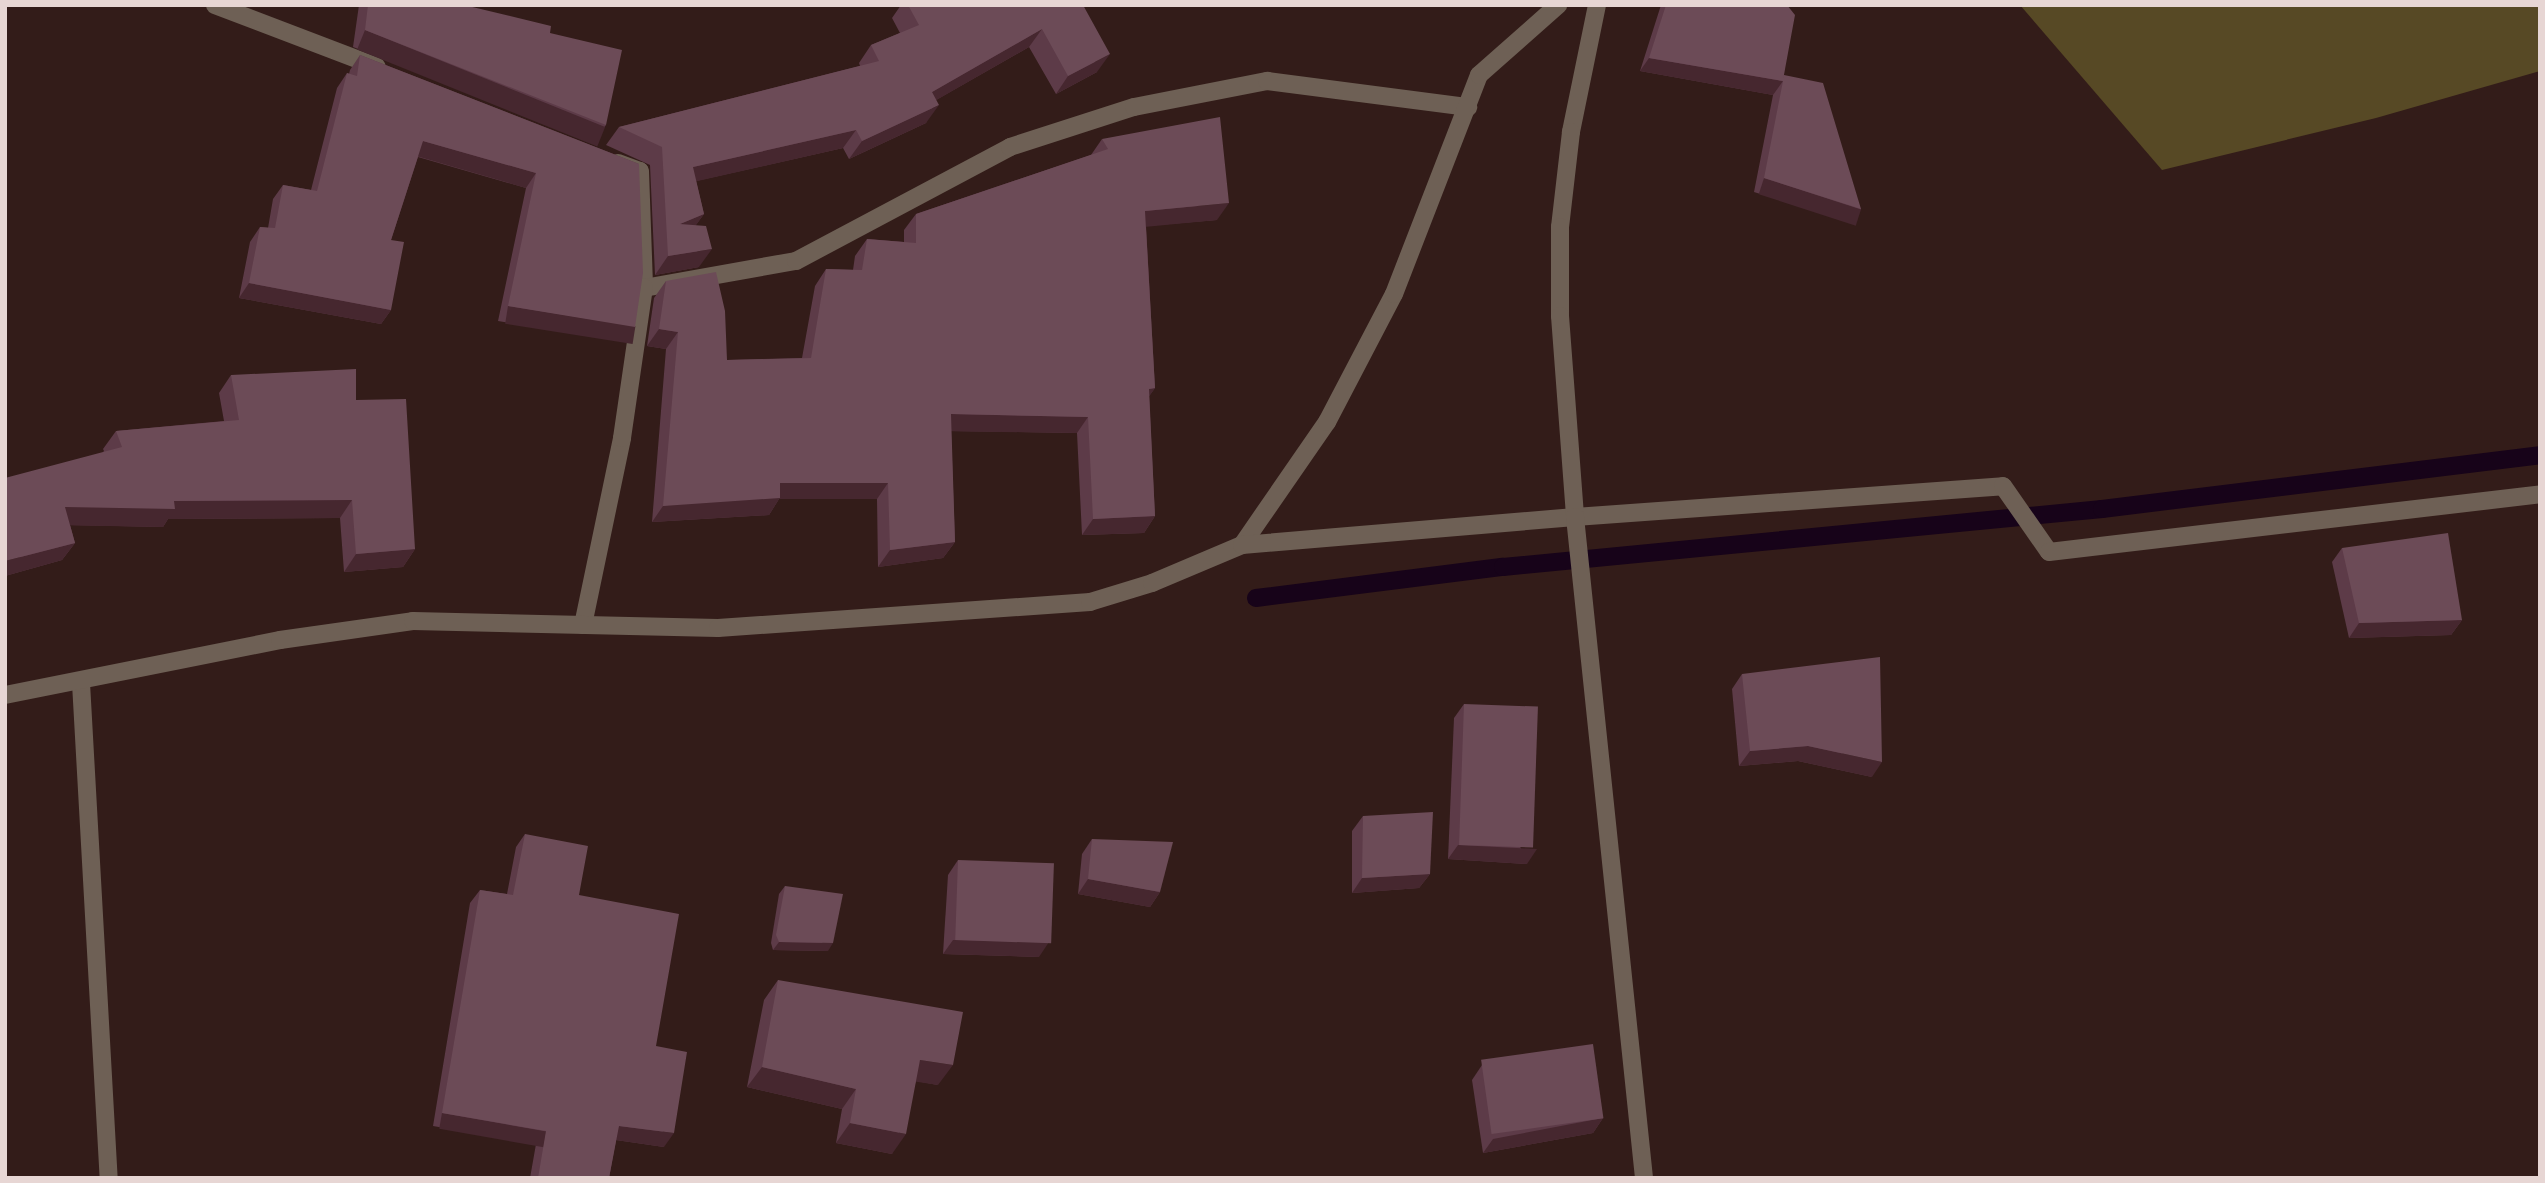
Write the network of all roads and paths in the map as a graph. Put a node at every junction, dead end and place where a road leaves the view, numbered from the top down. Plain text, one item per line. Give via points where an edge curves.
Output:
1 (215, 5) edge
2 (1558, 5) edge
3 (1597, 5) edge
4 (401, 75) edge
5 (1468, 107) junction
6 (603, 156) edge
7 (644, 288) junction
8 (2540, 494) edge
9 (1575, 517) junction
10 (1242, 545) junction
11 (583, 625) junction
12 (81, 683) junction
13 (5, 695) edge
14 (109, 1178) edge
15 (1644, 1178) edge

1 - 4 street
2 - 5 street via 1479,75
3 - 9 street via 1571,132 1560,227 1560,316
5 - 7 street via 1267,81 1134,107 1010,147 796,261
5 - 10 street via 1394,294 1327,422
6 - 7 street via 640,172
7 - 11 street via 622,438
8 - 9 street via 2049,552 2003,486
9 - 10 street
9 - 15 street
10 - 11 street via 1152,583 1090,601 718,628
11 - 12 street via 413,621 280,640
12 - 13 street
12 - 14 street

